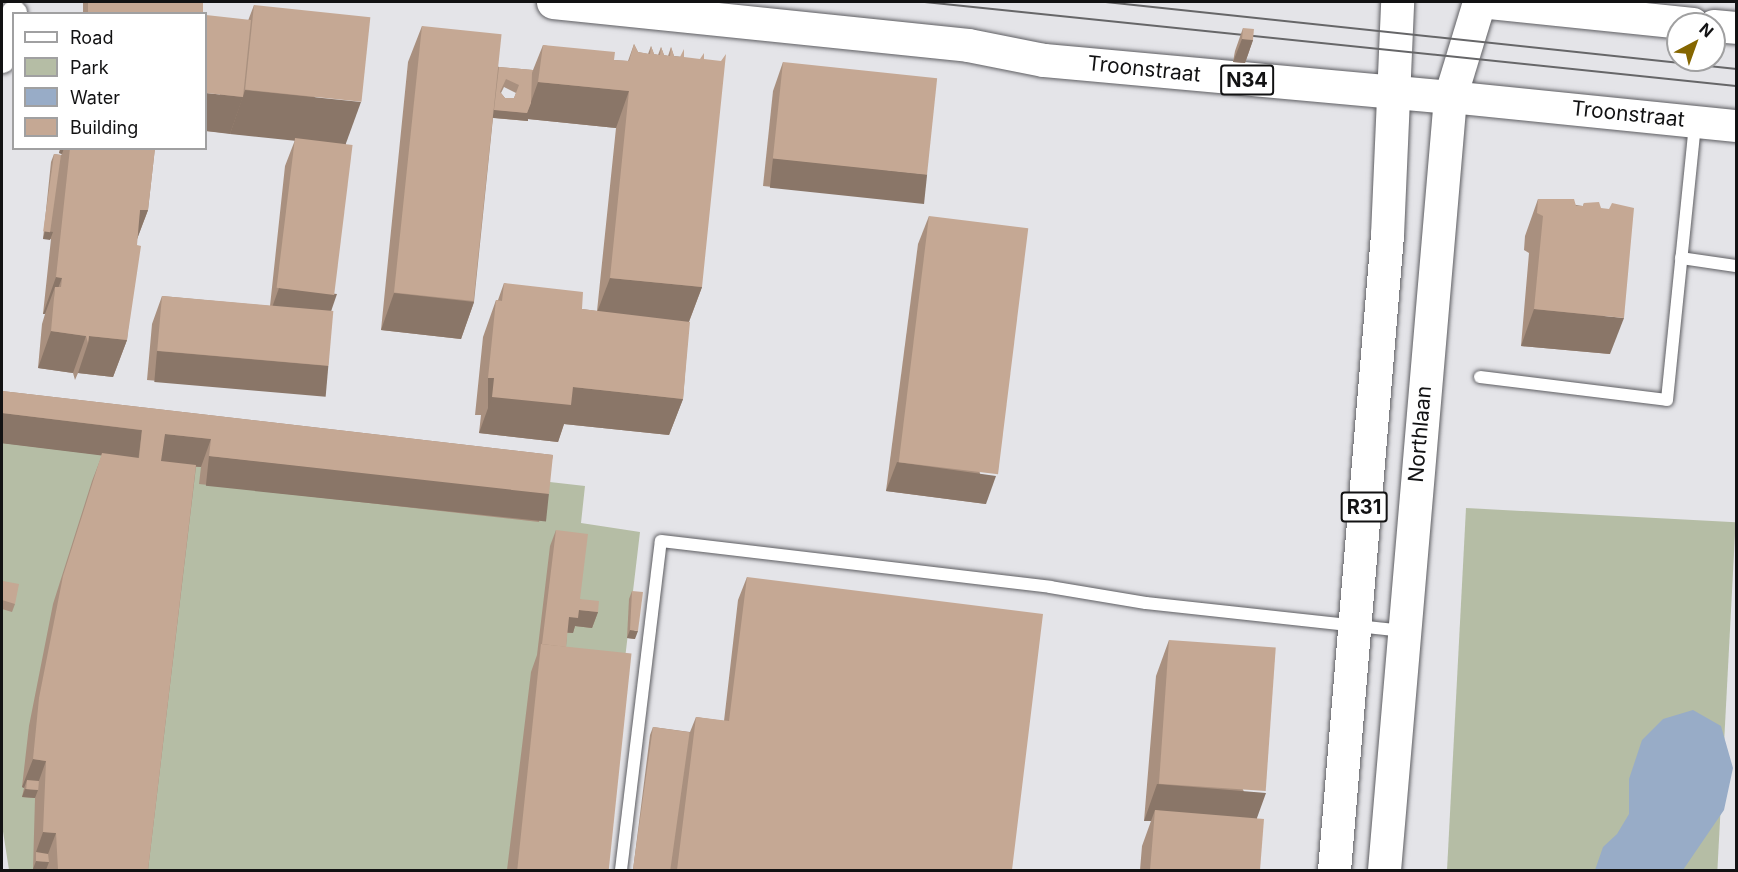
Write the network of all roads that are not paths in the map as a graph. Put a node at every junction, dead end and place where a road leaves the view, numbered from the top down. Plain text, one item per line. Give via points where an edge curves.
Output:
1 (553, 2) edge
2 (1397, 2) edge
3 (1480, 2) edge
4 (1666, 21) edge
5 (12, 22) edge
6 (2, 60) edge
7 (1395, 93) junction
8 (1450, 98) junction
9 (1695, 122) junction
10 (1737, 126) edge
11 (1681, 258) junction
12 (1737, 266) edge
13 (1480, 377) dead end
14 (1354, 628) junction
15 (1404, 631) junction
16 (621, 870) edge
17 (1334, 870) edge
18 (1384, 870) edge

1 - 7 main road, Troonstraat / N34 via 968,45 1044,60
2 - 7 main road, R31
3 - 4 street
3 - 8 main road, Northlaan / R31
5 - 6 street
7 - 8 main road, Troonstraat / N34
7 - 14 main road, R31
8 - 9 street, Troonstraat
8 - 15 main road, Northlaan / R31
9 - 10 street, Troonstraat
9 - 11 lane
11 - 12 lane
11 - 13 lane via 1667,400
14 - 15 lane
14 - 16 lane via 661,541
14 - 17 main road, R31
15 - 18 main road, Northlaan / R31

